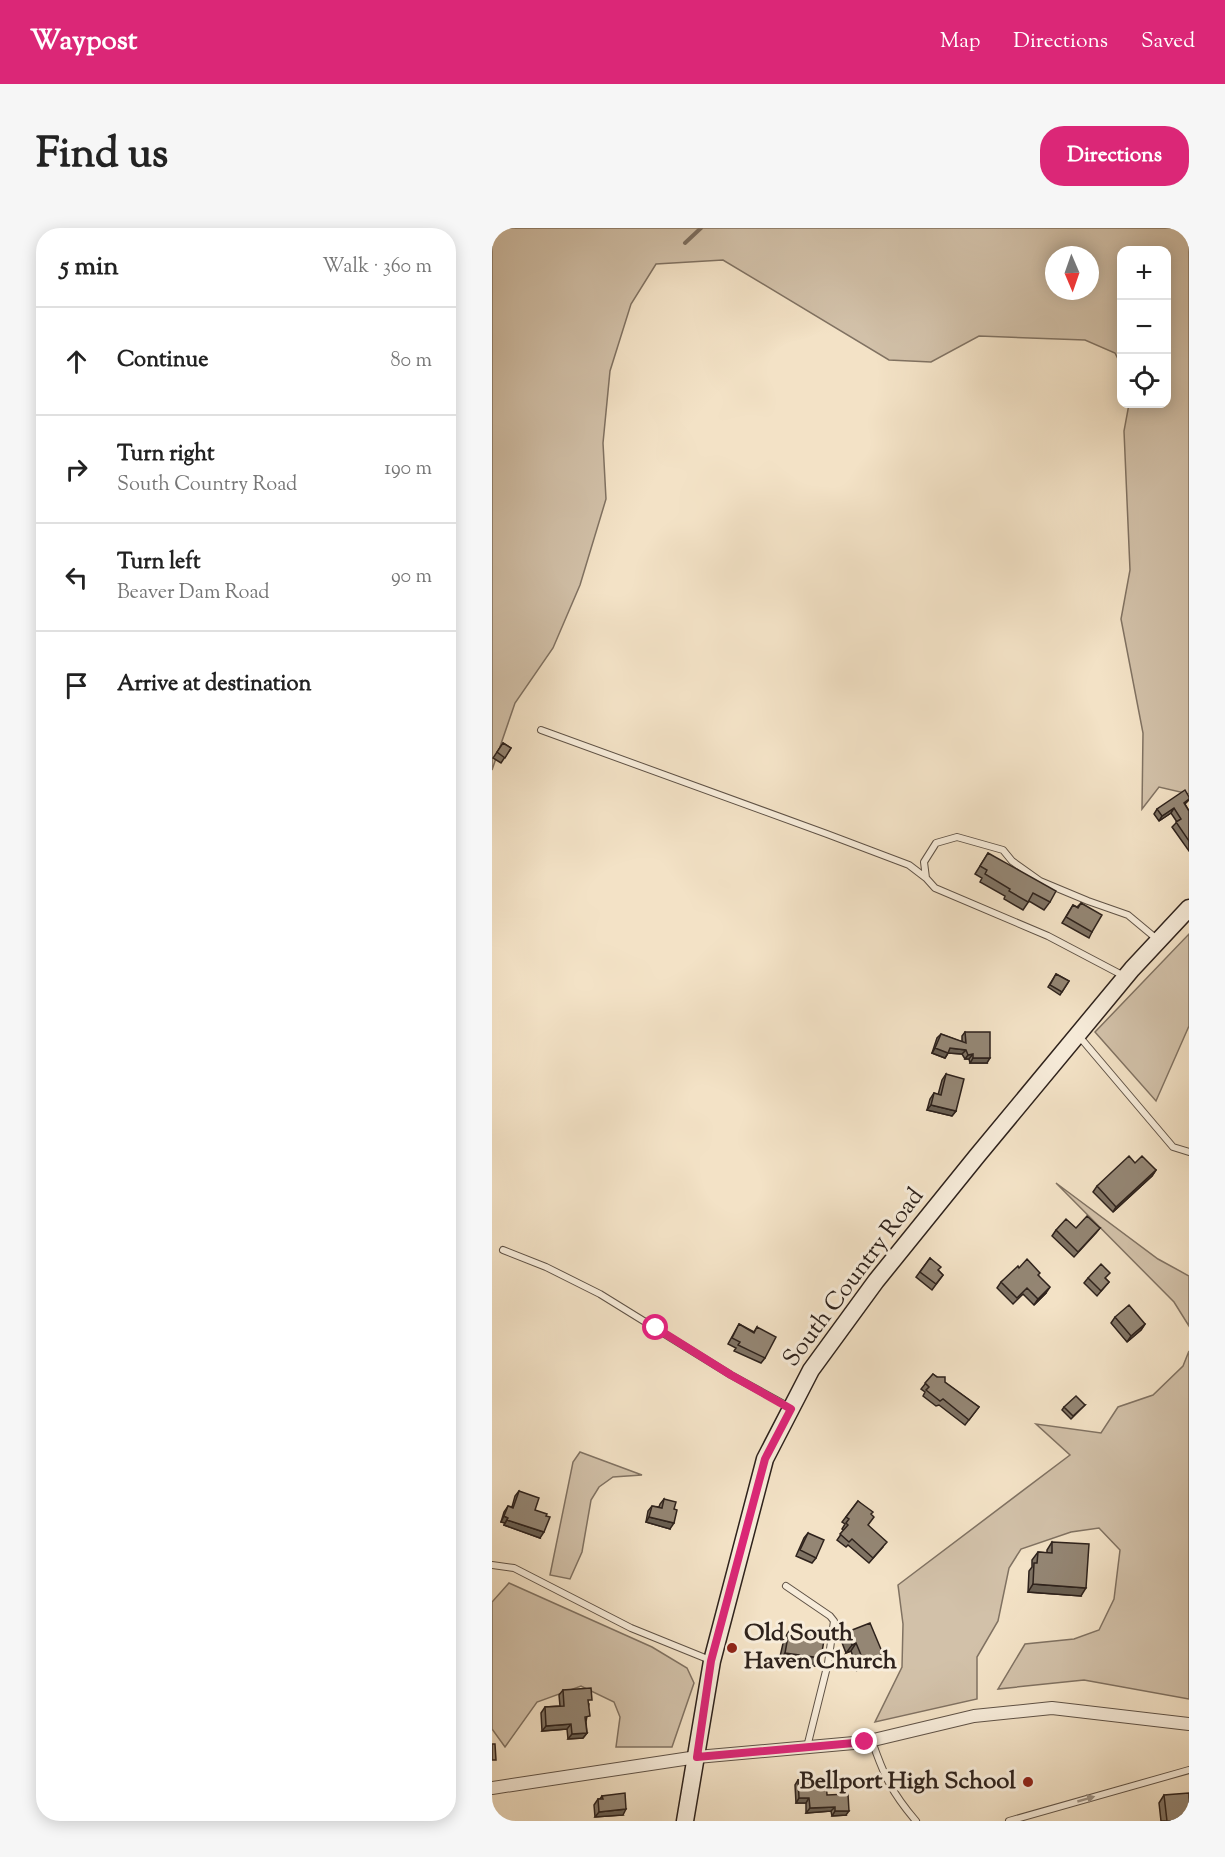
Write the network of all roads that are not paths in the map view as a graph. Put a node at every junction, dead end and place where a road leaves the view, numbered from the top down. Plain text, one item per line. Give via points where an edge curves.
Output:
1 (541, 730) dead end
2 (926, 878) junction
3 (1189, 908) edge
4 (1159, 940) junction
5 (1125, 976) junction
6 (1077, 1035) junction
7 (1189, 1152) edge
8 (503, 1250) dead end
9 (791, 1409) junction
10 (492, 1565) edge
11 (786, 1586) dead end
12 (711, 1661) junction
13 (1189, 1724) edge
14 (872, 1741) junction
15 (807, 1748) junction
16 (697, 1757) junction
17 (1189, 1770) edge
18 (492, 1788) edge
19 (685, 1821) edge
20 (916, 1821) edge
21 (1010, 1821) edge

1 - 2 lane via 909,865
2 - 4 lane via 924,862 936,843 957,837 1002,850 1040,881 1128,915
2 - 5 lane via 935,888 1048,936
3 - 4 main road, South Country Road
4 - 5 main road, South Country Road
5 - 6 main road, South Country Road
6 - 7 lane via 1173,1147
6 - 9 main road, South Country Road via 876,1281 811,1370
8 - 9 lane via 600,1294
9 - 12 main road, South Country Road via 765,1459
10 - 12 lane via 514,1568 631,1628
11 - 15 lane via 834,1621
12 - 16 main road, South Country Road
13 - 14 street via 1052,1708 974,1716
14 - 15 street
14 - 20 lane via 883,1774
15 - 16 street
16 - 18 street
16 - 19 main road, South Country Road
21 -> 17 lane

